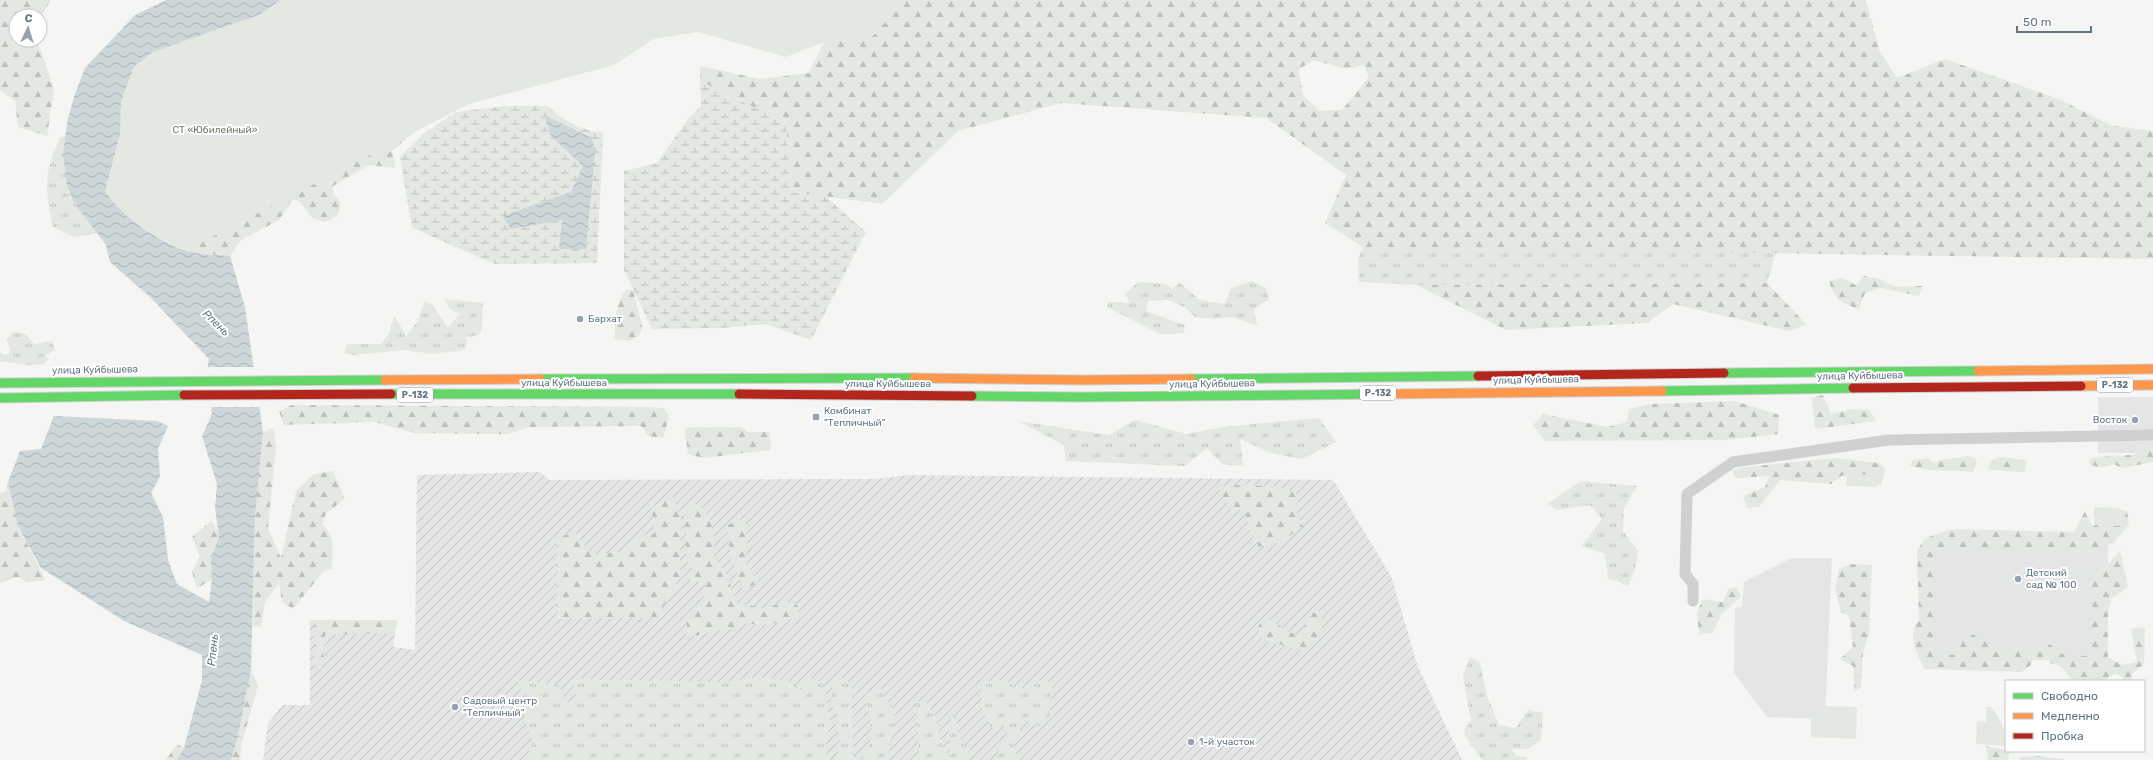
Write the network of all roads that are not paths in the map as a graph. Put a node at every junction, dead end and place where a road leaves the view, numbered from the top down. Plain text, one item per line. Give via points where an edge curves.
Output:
1 (2153, 369) edge
2 (0, 383) edge
3 (2153, 385) edge
4 (0, 398) edge
5 (2153, 435) edge
6 (1693, 601) dead end

1 - 2 highway, улица Куйбышева / Р-132 via 1083,380 852,377
3 - 4 highway, улица Куйбышева / Р-132 via 1082,396 679,393
5 - 6 street via 1889,440 1733,462 1687,494 1685,574 1693,584

